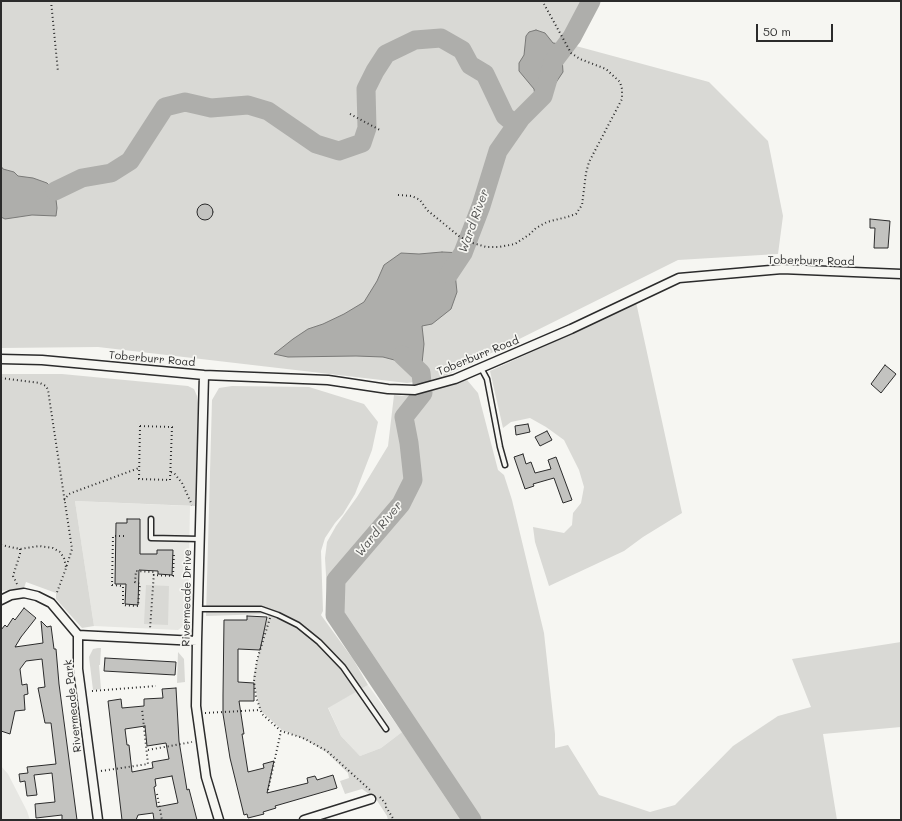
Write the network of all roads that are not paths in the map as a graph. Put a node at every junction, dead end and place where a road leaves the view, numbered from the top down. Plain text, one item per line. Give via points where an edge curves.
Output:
1 (901, 274) edge
2 (1, 359) edge
3 (481, 368) junction
4 (204, 374) junction
5 (505, 465) dead end
6 (151, 519) dead end
7 (200, 539) junction
8 (1, 600) edge
9 (198, 610) junction
10 (78, 635) junction
11 (197, 641) junction
12 (386, 729) dead end
13 (371, 799) dead end
14 (98, 820) edge
15 (219, 820) edge
16 (304, 820) edge

1 - 3 street, Toberburr Road via 782,269 679,278
2 - 4 street, Toberburr Road via 42,360
3 - 4 street, Toberburr Road via 415,390 388,389 328,380
3 - 5 lane via 487,379
4 - 7 street, Rivermeade Drive
6 - 7 lane via 151,538
7 - 9 street, Rivermeade Drive
8 - 10 street via 24,593 37,596 51,603
9 - 11 street, Rivermeade Drive
9 - 12 lane via 260,609 298,625 343,667
10 - 11 street
10 - 14 street, Rivermeade Park via 78,669
11 - 15 street, Rivermeade Drive via 196,706 206,777
13 - 16 street

